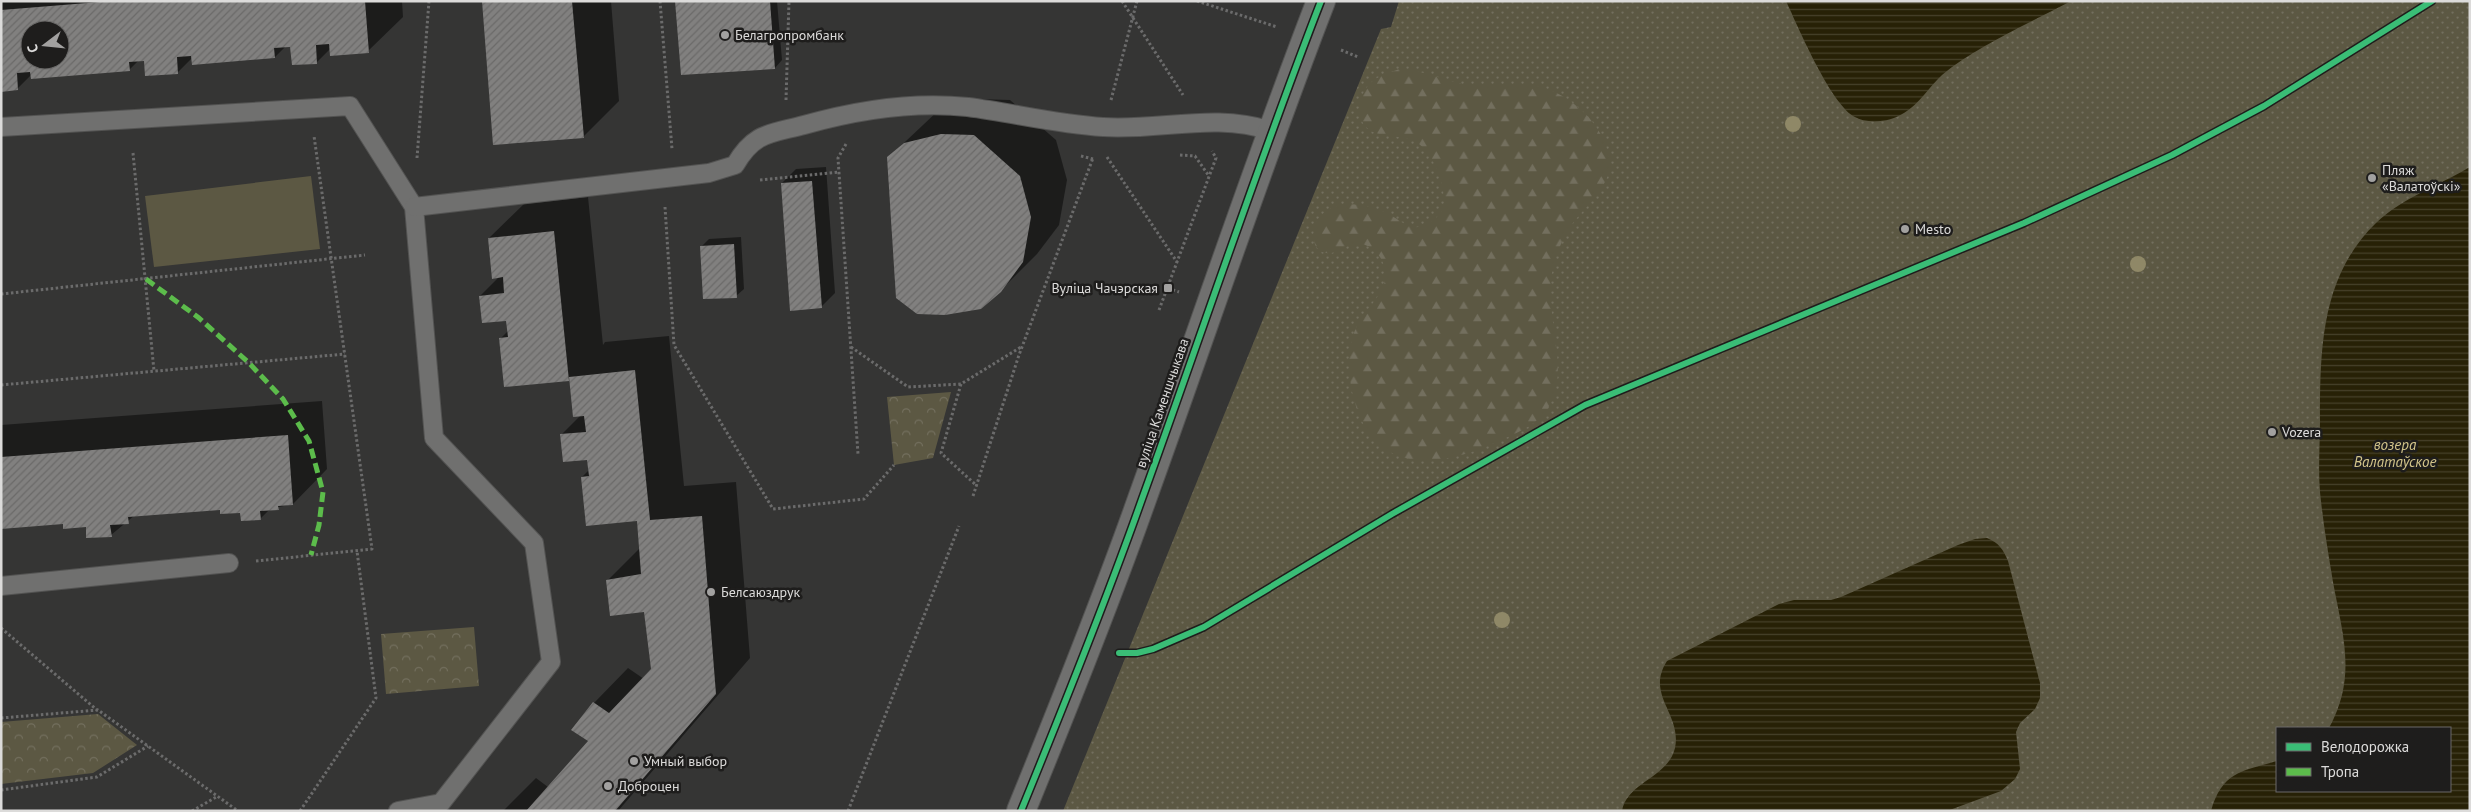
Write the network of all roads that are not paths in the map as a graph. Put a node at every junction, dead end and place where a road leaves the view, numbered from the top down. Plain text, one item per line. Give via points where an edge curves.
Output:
1 (1321, 1) edge
2 (1, 127) edge
3 (1271, 131) junction
4 (414, 207) junction
5 (229, 564) road end
6 (1, 586) edge
7 (398, 811) edge
8 (1021, 811) edge

1 - 3 street, вуліца Каменшчыкава
2 - 4 lane via 350,106
3 - 4 lane via 1249,124 1198,121 1101,135 967,107 912,105 866,110 761,137 745,148 736,165 709,173
3 - 8 street, вуліца Каменшчыкава via 1142,501
4 - 7 lane via 434,438 534,543 551,662 441,803
5 - 6 lane

